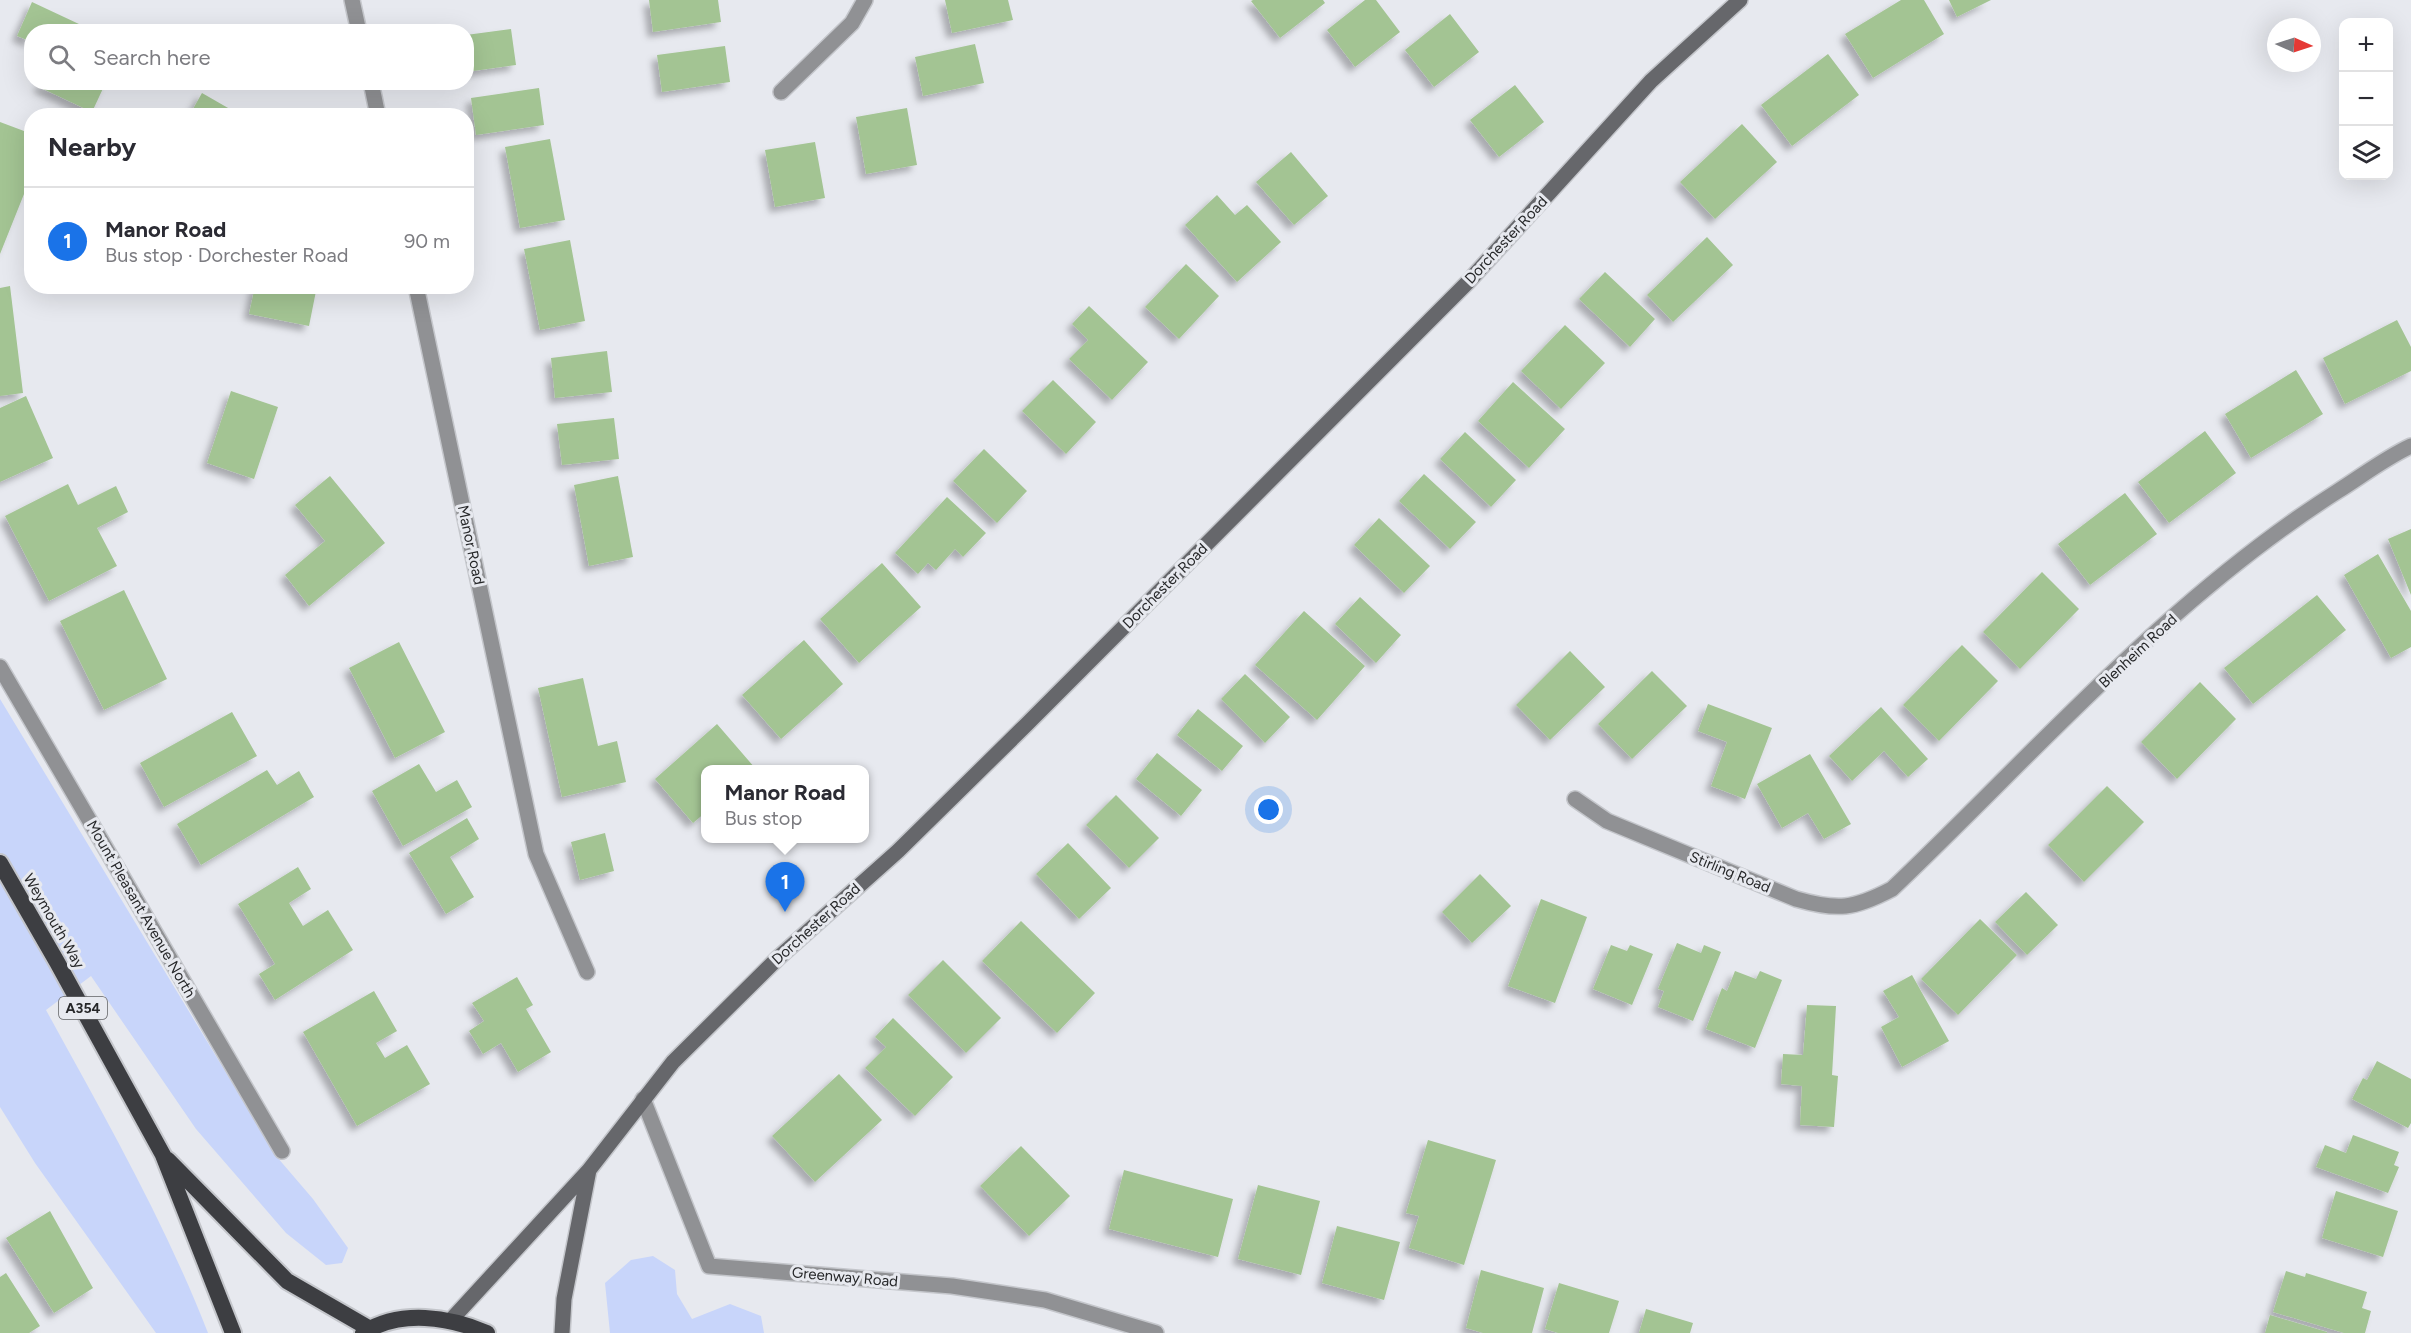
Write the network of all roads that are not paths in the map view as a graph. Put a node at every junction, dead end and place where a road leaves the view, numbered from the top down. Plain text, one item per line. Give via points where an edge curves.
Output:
1 (352, 0) edge
2 (865, 0) edge
3 (1740, 0) edge
4 (357, 24) edge
5 (373, 90) edge
6 (781, 92) dead end
7 (376, 108) edge
8 (418, 294) edge
9 (2411, 446) edge
10 (0, 667) edge
11 (1575, 799) dead end
12 (0, 863) edge
13 (1892, 889) joint
14 (587, 972) dead end
15 (643, 1099) junction
16 (282, 1151) dead end
17 (163, 1155) junction
18 (589, 1170) junction
19 (451, 1320) junction
20 (367, 1331) edge
21 (232, 1333) edge
22 (488, 1333) edge
23 (562, 1333) edge
24 (1156, 1333) edge

1 - 4 street
2 - 6 street via 852,23
3 - 15 main road, Dorchester Road via 1651,81 1468,282 1272,479 898,851 778,958 672,1062
5 - 7 street
8 - 14 street, Manor Road via 536,854
9 - 13 street, Blenheim Road via 2316,505 2232,566 2142,645
10 - 16 street, Mount Pleasant Avenue North
11 - 13 street, Stirling Road via 1607,821 1796,899 1826,907 1850,906
12 - 17 highway, Weymouth Way / A354
15 - 18 main road, Dorchester Road
15 - 24 street, Greenway Road via 709,1266 952,1286 1045,1300
17 - 20 highway, Weymouth Way / A354 via 287,1281
17 - 21 highway, Weymouth Way / A354
18 - 19 main road, Dorchester Road
18 - 23 main road, Dorchester Road via 564,1299
19 - 20 highway, A354 via 396,1321
19 - 22 highway, A354

